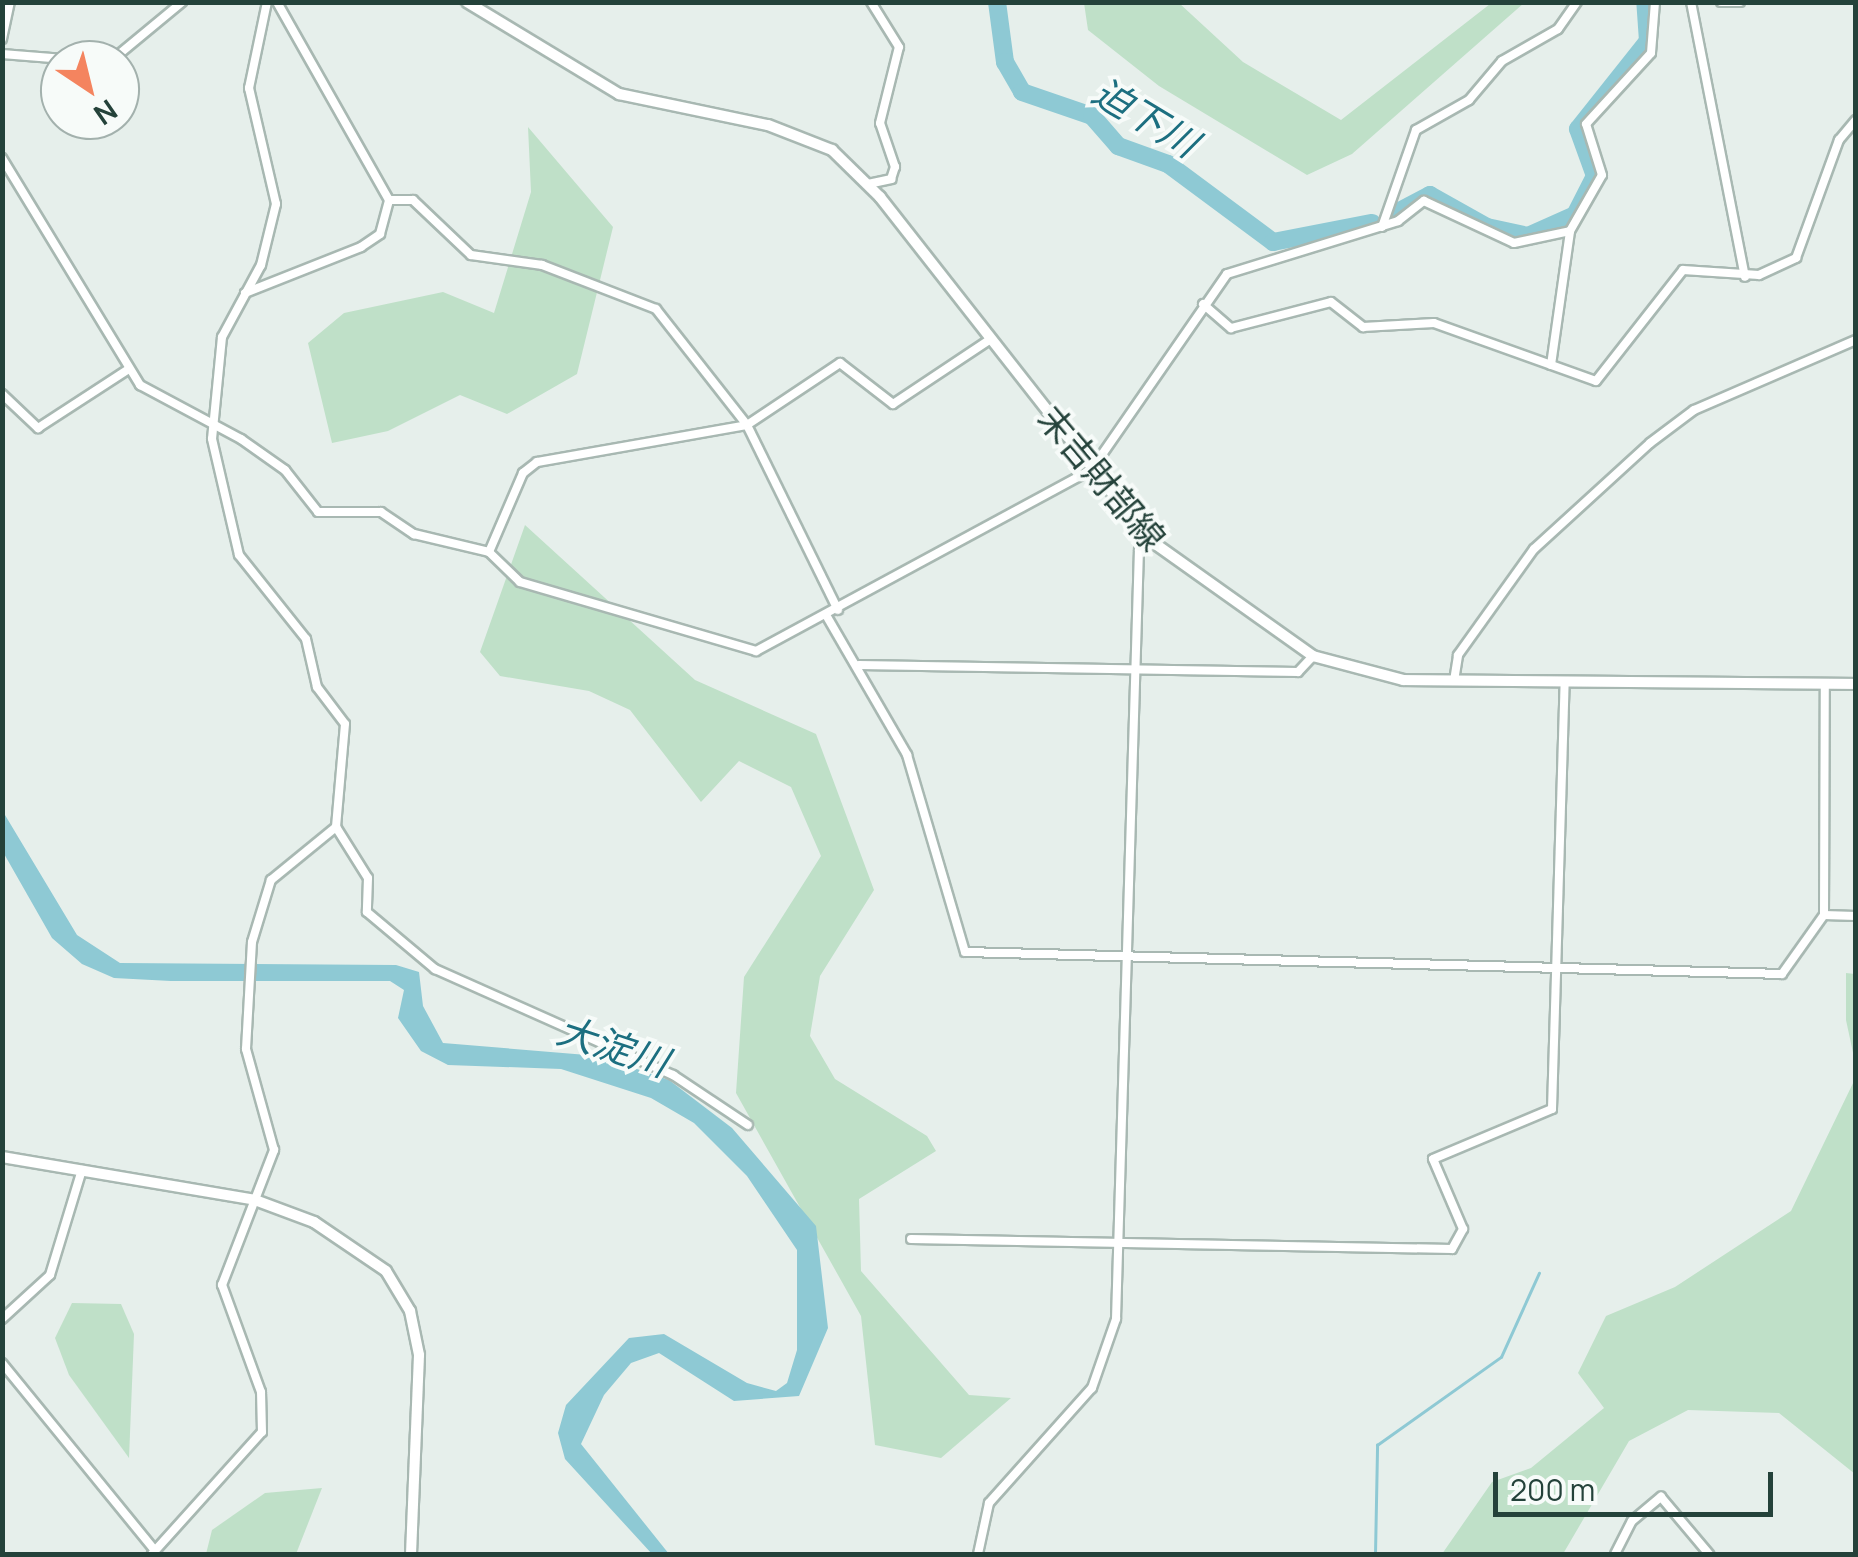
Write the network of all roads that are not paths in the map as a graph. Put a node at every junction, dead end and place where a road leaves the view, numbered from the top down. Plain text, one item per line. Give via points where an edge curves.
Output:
1 (10, 2) edge
2 (182, 2) edge
3 (267, 2) edge
4 (277, 2) edge
5 (467, 2) edge
6 (871, 2) edge
7 (1577, 2) edge
8 (1655, 2) edge
9 (1691, 2) edge
10 (1721, 2) edge
11 (1740, 2) edge
12 (2, 39) edge
13 (136, 40) edge
14 (2, 54) edge
15 (40, 57) edge
16 (1856, 120) edge
17 (2, 158) edge
18 (868, 184) junction
19 (389, 200) junction
20 (1382, 227) junction
21 (1570, 231) junction
22 (1744, 276) junction
23 (244, 294) junction
24 (1203, 304) junction
25 (992, 339) junction
26 (1856, 340) edge
27 (1551, 365) junction
28 (129, 369) junction
29 (2, 394) edge
30 (747, 425) junction
31 (215, 428) junction
32 (1092, 468) junction
33 (1147, 538) junction
34 (488, 552) junction
35 (838, 610) junction
36 (826, 616) junction
37 (1314, 656) junction
38 (859, 665) junction
39 (1138, 668) junction
40 (1454, 681) junction
41 (1565, 682) junction
42 (1825, 684) junction
43 (1856, 684) edge
44 (336, 828) junction
45 (1824, 915) junction
46 (1856, 916) edge
47 (1132, 956) junction
48 (1558, 967) junction
49 (748, 1125) dead end
50 (2, 1157) edge
51 (82, 1170) junction
52 (255, 1200) junction
53 (911, 1238) dead end
54 (1125, 1242) junction
55 (2, 1319) edge
56 (2, 1362) edge
57 (152, 1551) edge
58 (411, 1554) edge
59 (978, 1554) edge
60 (1616, 1554) edge
61 (1709, 1554) edge

1 - 12 street
2 - 13 street
3 - 23 street via 249,88 276,204
4 - 19 street
5 - 18 main road, 末吉財部線 via 619,94 794,132 832,150
6 - 18 street via 899,46 880,123 895,167 890,179
7 - 20 street via 1558,28 1502,61 1469,100 1416,130
8 - 21 street via 1651,53 1586,124 1602,175
9 - 22 street
10 - 11 street
14 - 15 street
16 - 22 street via 1834,151 1796,258
17 - 28 street
18 - 25 main road, 末吉財部線
19 - 23 street via 380,234 361,248
19 - 30 street via 413,200 470,255 542,265 641,298 671,323
20 - 21 street via 1424,201 1514,243
20 - 24 street via 1227,274
21 - 27 street
22 - 27 street via 1683,270 1596,380
23 - 31 street via 222,337
24 - 27 street via 1231,328 1331,302 1363,327 1434,323
24 - 32 street
25 - 30 street via 903,401 880,400 840,364
25 - 32 main road, 末吉財部線
26 - 40 street via 1694,410 1625,464 1534,549 1458,656
28 - 29 street via 38,428
28 - 31 street via 149,392
30 - 34 street via 647,450 537,462 523,473
30 - 35 street
31 - 34 street via 285,470 318,512 381,512 414,534
31 - 44 street via 238,555 306,639 317,687 345,724
32 - 33 main road, 末吉財部線
32 - 35 street
33 - 37 main road, 末吉財部線
33 - 39 street
34 - 36 street via 520,582 738,651 765,650
35 - 36 street
36 - 38 street
37 - 39 street via 1298,672
37 - 40 main road, 末吉財部線 via 1403,680
38 - 39 street
38 - 47 street via 907,754 962,951
39 - 47 street
40 - 41 main road, 末吉財部線
41 - 42 main road, 末吉財部線
41 - 48 street
42 - 43 main road, 末吉財部線
42 - 45 street
44 - 49 street via 368,878 373,923 435,970 673,1075
44 - 52 street via 271,880 252,942 246,1049 274,1150
45 - 46 street
45 - 48 street via 1782,974
47 - 48 street
47 - 54 street
48 - 54 street via 1552,1110 1433,1159 1464,1228 1452,1249
50 - 51 main road
51 - 52 main road
51 - 55 street via 50,1275
52 - 57 street via 222,1285 261,1392 262,1432
52 - 58 main road via 363,1251 410,1312 420,1376
53 - 54 street
54 - 59 street via 1110,1350 1092,1388 989,1504
56 - 57 street via 40,1420
60 - 61 street via 1632,1521 1661,1497

